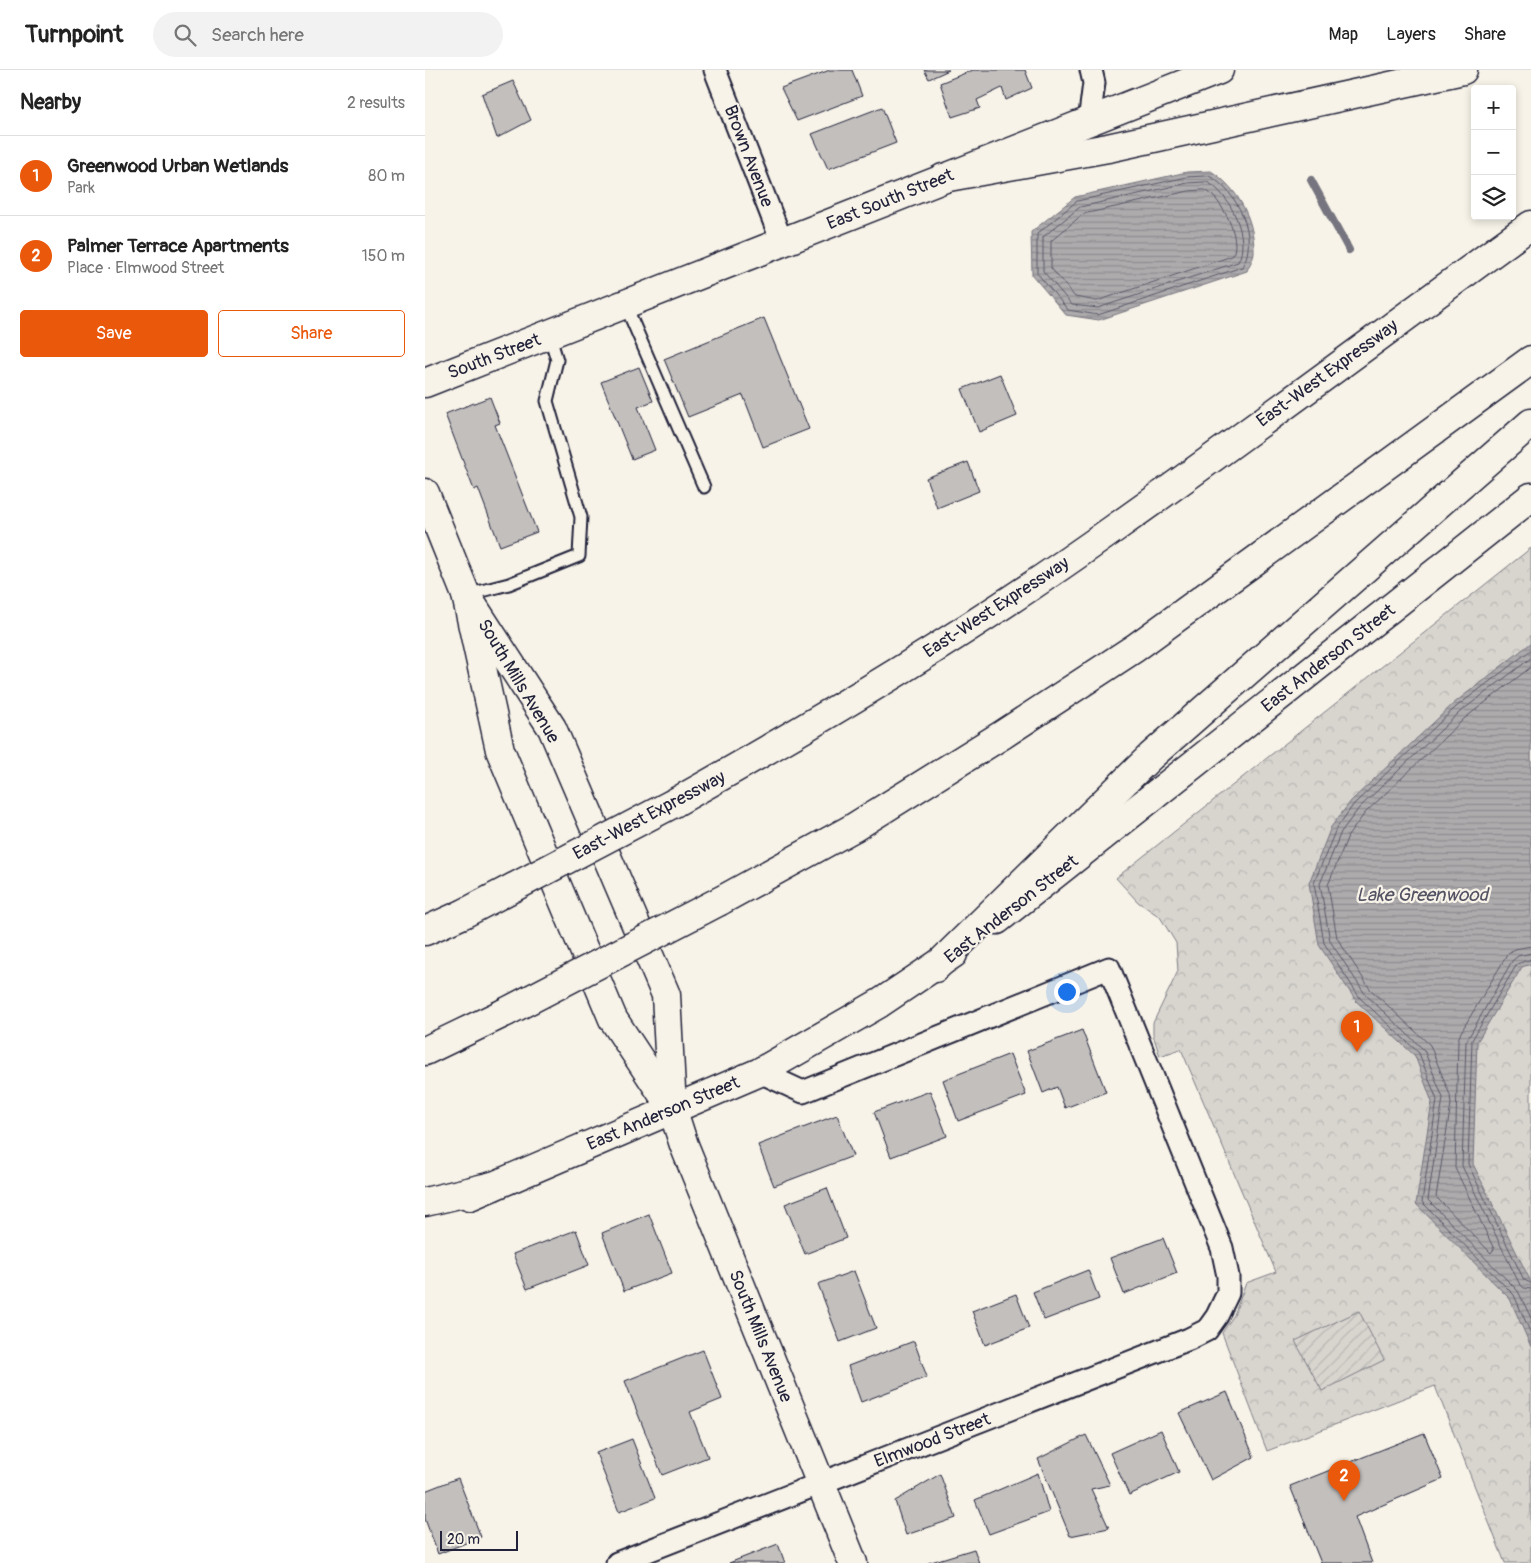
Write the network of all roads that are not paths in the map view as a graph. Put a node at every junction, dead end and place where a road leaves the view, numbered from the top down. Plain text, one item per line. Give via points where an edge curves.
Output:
1 (715, 70) edge
2 (1091, 70) edge
3 (1219, 70) edge
4 (1463, 70) edge
5 (1089, 122) junction
6 (943, 178) junction
7 (1531, 225) edge
8 (782, 242) junction
9 (625, 304) junction
10 (556, 332) junction
11 (1531, 360) edge
12 (425, 383) edge
13 (1531, 423) edge
14 (704, 487) dead end
15 (425, 493) edge
16 (1531, 497) edge
17 (466, 595) junction
18 (425, 931) edge
19 (935, 968) junction
20 (425, 1051) edge
21 (760, 1072) junction
22 (672, 1108) junction
23 (493, 1186) junction
24 (425, 1202) edge
25 (425, 1215) edge
26 (821, 1484) junction
27 (617, 1563) edge
28 (853, 1563) edge

1 - 8 street, Brown Avenue
2 - 5 street via 1094,83
3 - 5 main road, East South Street
4 - 6 main road via 1108,148
5 - 6 main road, East South Street
6 - 8 main road, East South Street
7 - 18 main road, East-West Expressway, bridge via 1114,529 953,637 674,804
8 - 9 main road, East South Street
9 - 10 main road, East South Street
9 - 14 lane
10 - 12 main road, South Street
10 - 17 lane via 557,360 547,401 581,517 579,556 509,584
11 - 20 main road, bridge via 1135,648 1002,735 853,828 720,901
13 - 19 main road via 1151,756
15 - 17 main road, South Mills Avenue
16 - 19 main road, East Anderson Street
17 - 22 main road, South Mills Avenue via 500,750 613,1019
17 - 22 main road, South Mills Avenue via 552,728 666,995
19 - 21 main road, East Anderson Street
21 - 22 main road, East Anderson Street
21 - 26 street, Elmwood Street via 803,1092 1109,968 1222,1248 1228,1276 1227,1293 1207,1330
22 - 23 main road, East Anderson Street
22 - 26 main road, South Mills Avenue via 687,1154
23 - 24 main road
23 - 25 main road, East Anderson Street
26 - 27 street, Elmwood Street
26 - 28 main road, South Mills Avenue

